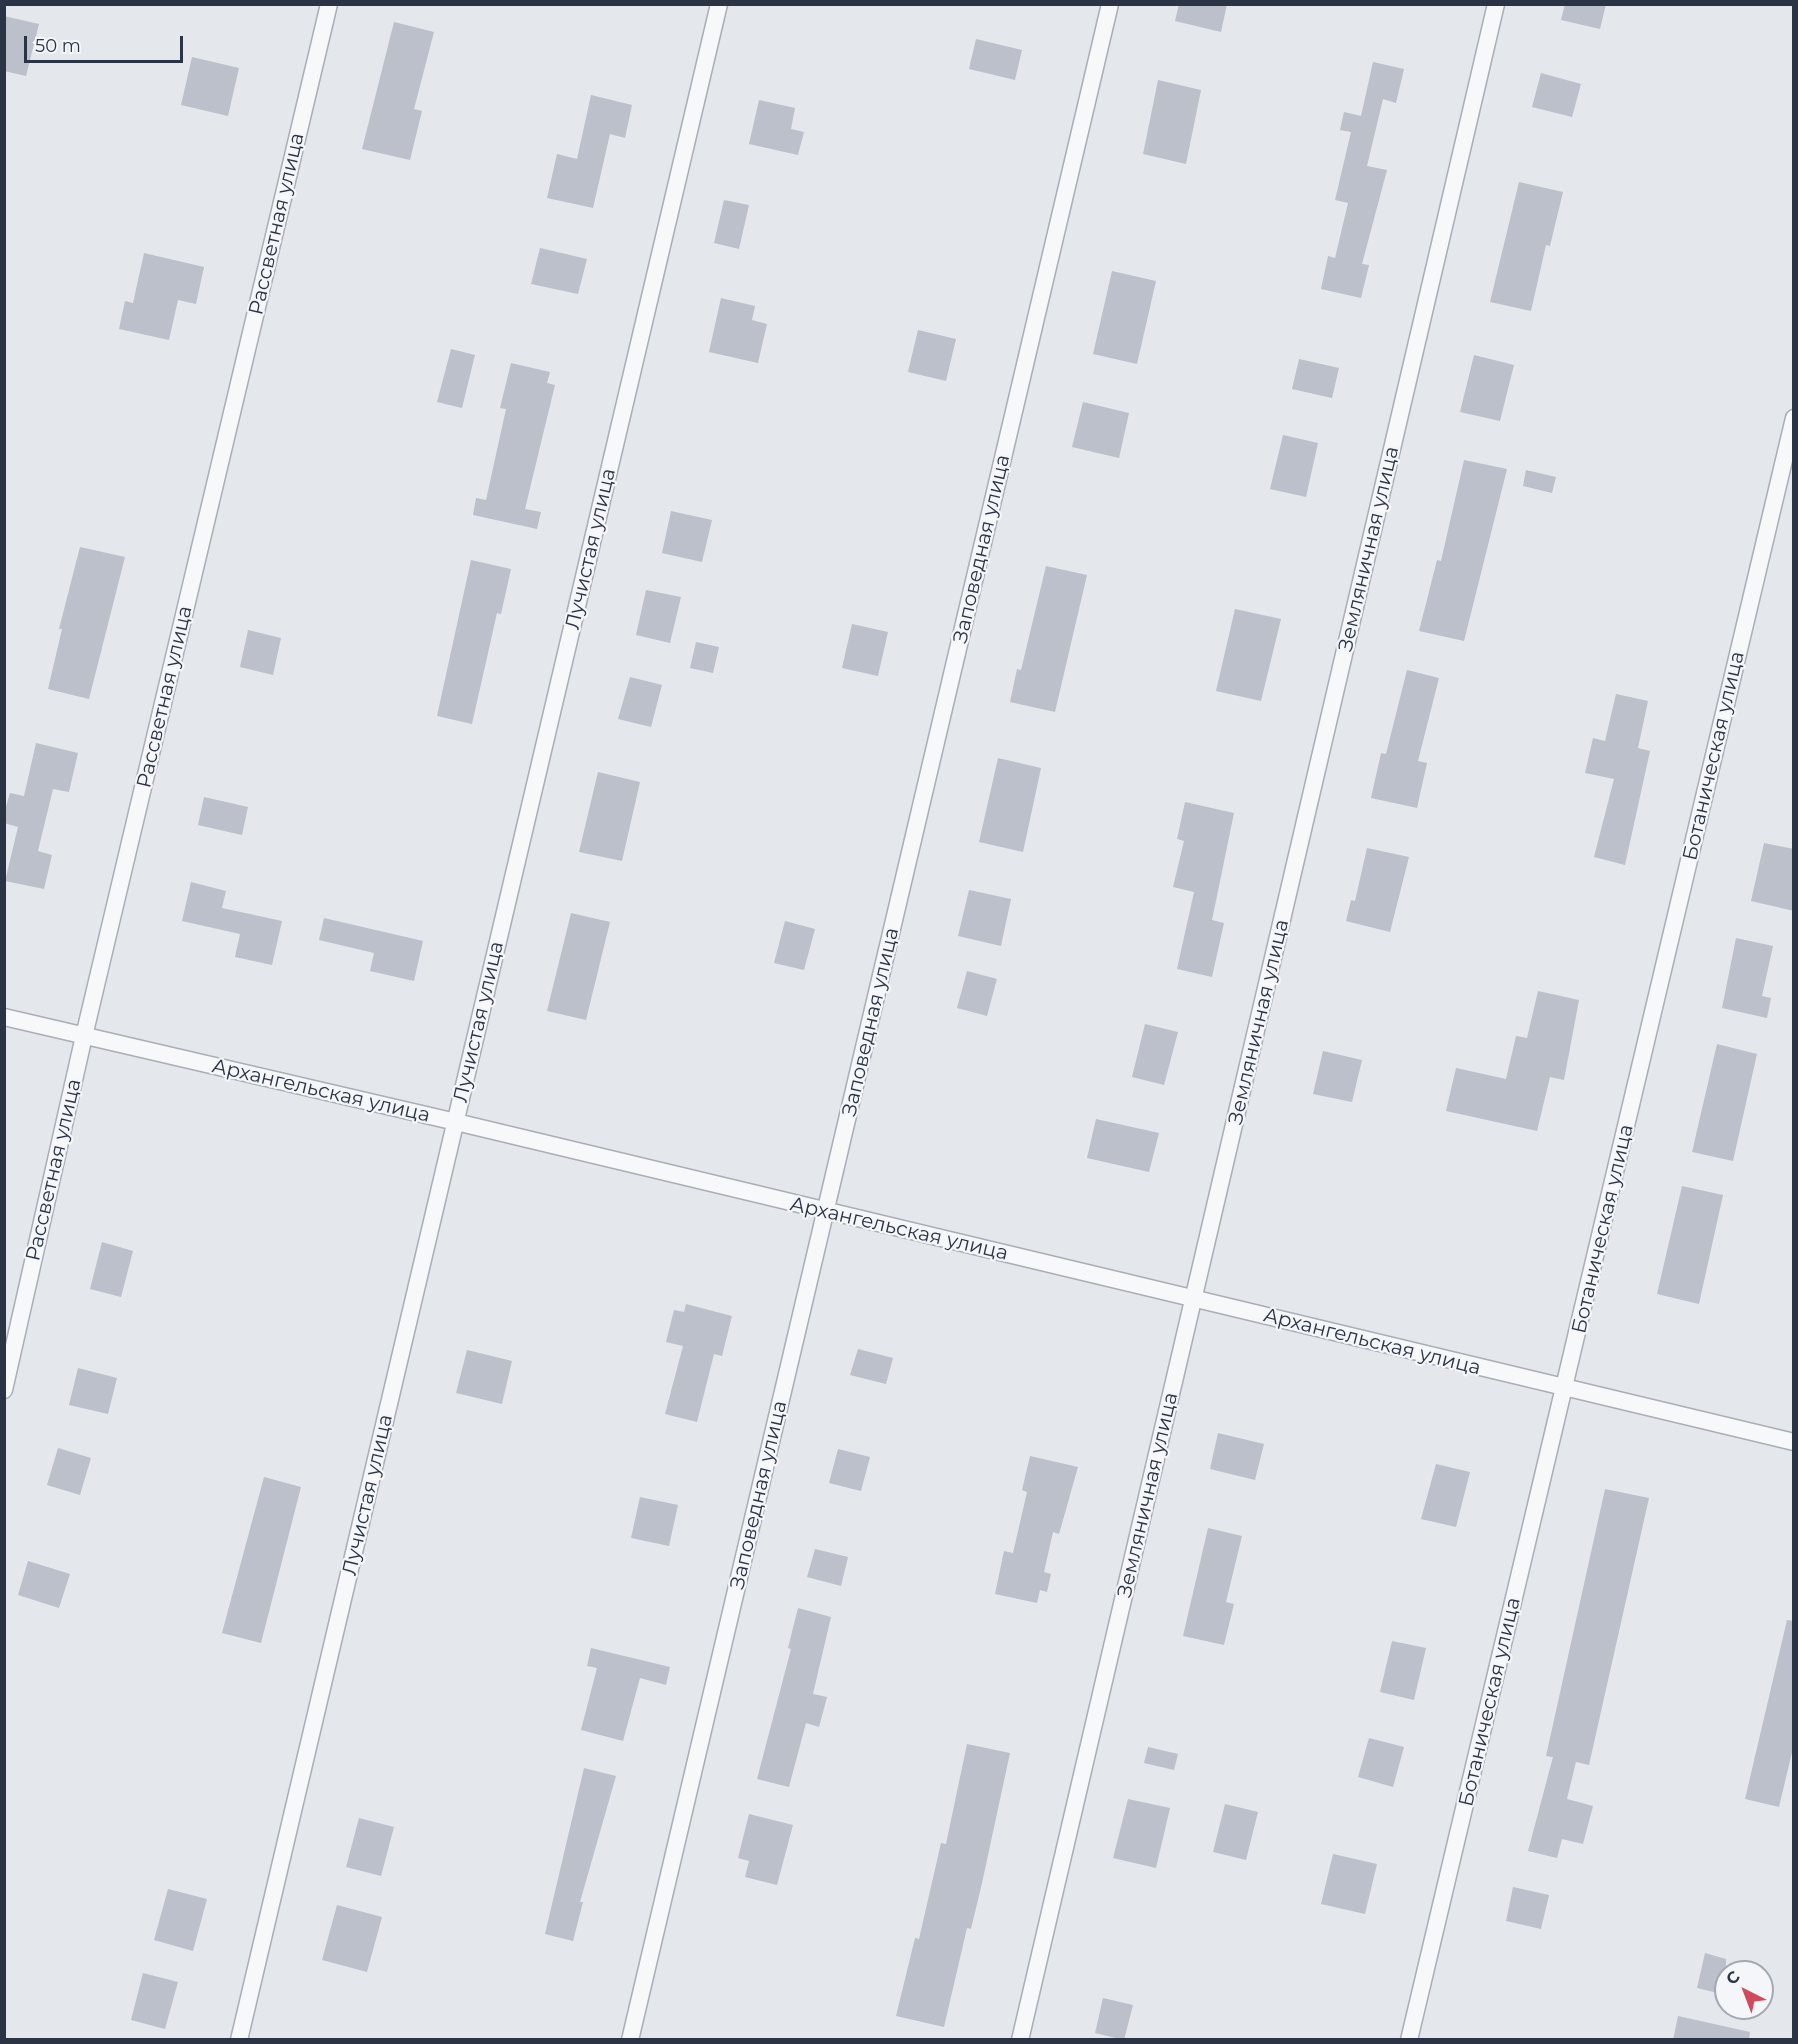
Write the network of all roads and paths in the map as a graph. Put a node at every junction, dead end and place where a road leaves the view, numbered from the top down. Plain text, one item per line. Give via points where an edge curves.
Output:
1 (329, 4) edge
2 (719, 4) edge
3 (1110, 4) edge
4 (1496, 4) edge
5 (1794, 418) edge
6 (4, 1017) edge
7 (84, 1036) junction
8 (456, 1122) junction
9 (827, 1212) junction
10 (1194, 1299) junction
11 (1565, 1389) junction
12 (4, 1390) edge
13 (1794, 1442) edge
14 (239, 2040) edge
15 (630, 2040) edge
16 (1020, 2040) edge
17 (1409, 2040) edge

1 - 7 street, Рассветная улица
2 - 8 street, Лучистая улица
3 - 9 street, Заповедная улица
4 - 10 street, Земляничная улица
5 - 11 street, Ботаническая улица
6 - 7 street, Архангельская улица
7 - 8 street, Архангельская улица
7 - 12 street, Рассветная улица
8 - 9 street, Архангельская улица
8 - 14 street, Лучистая улица
9 - 10 street, Архангельская улица
9 - 15 street, Заповедная улица
10 - 11 street, Архангельская улица
10 - 16 street, Земляничная улица
11 - 13 street, Архангельская улица
11 - 17 street, Ботаническая улица

